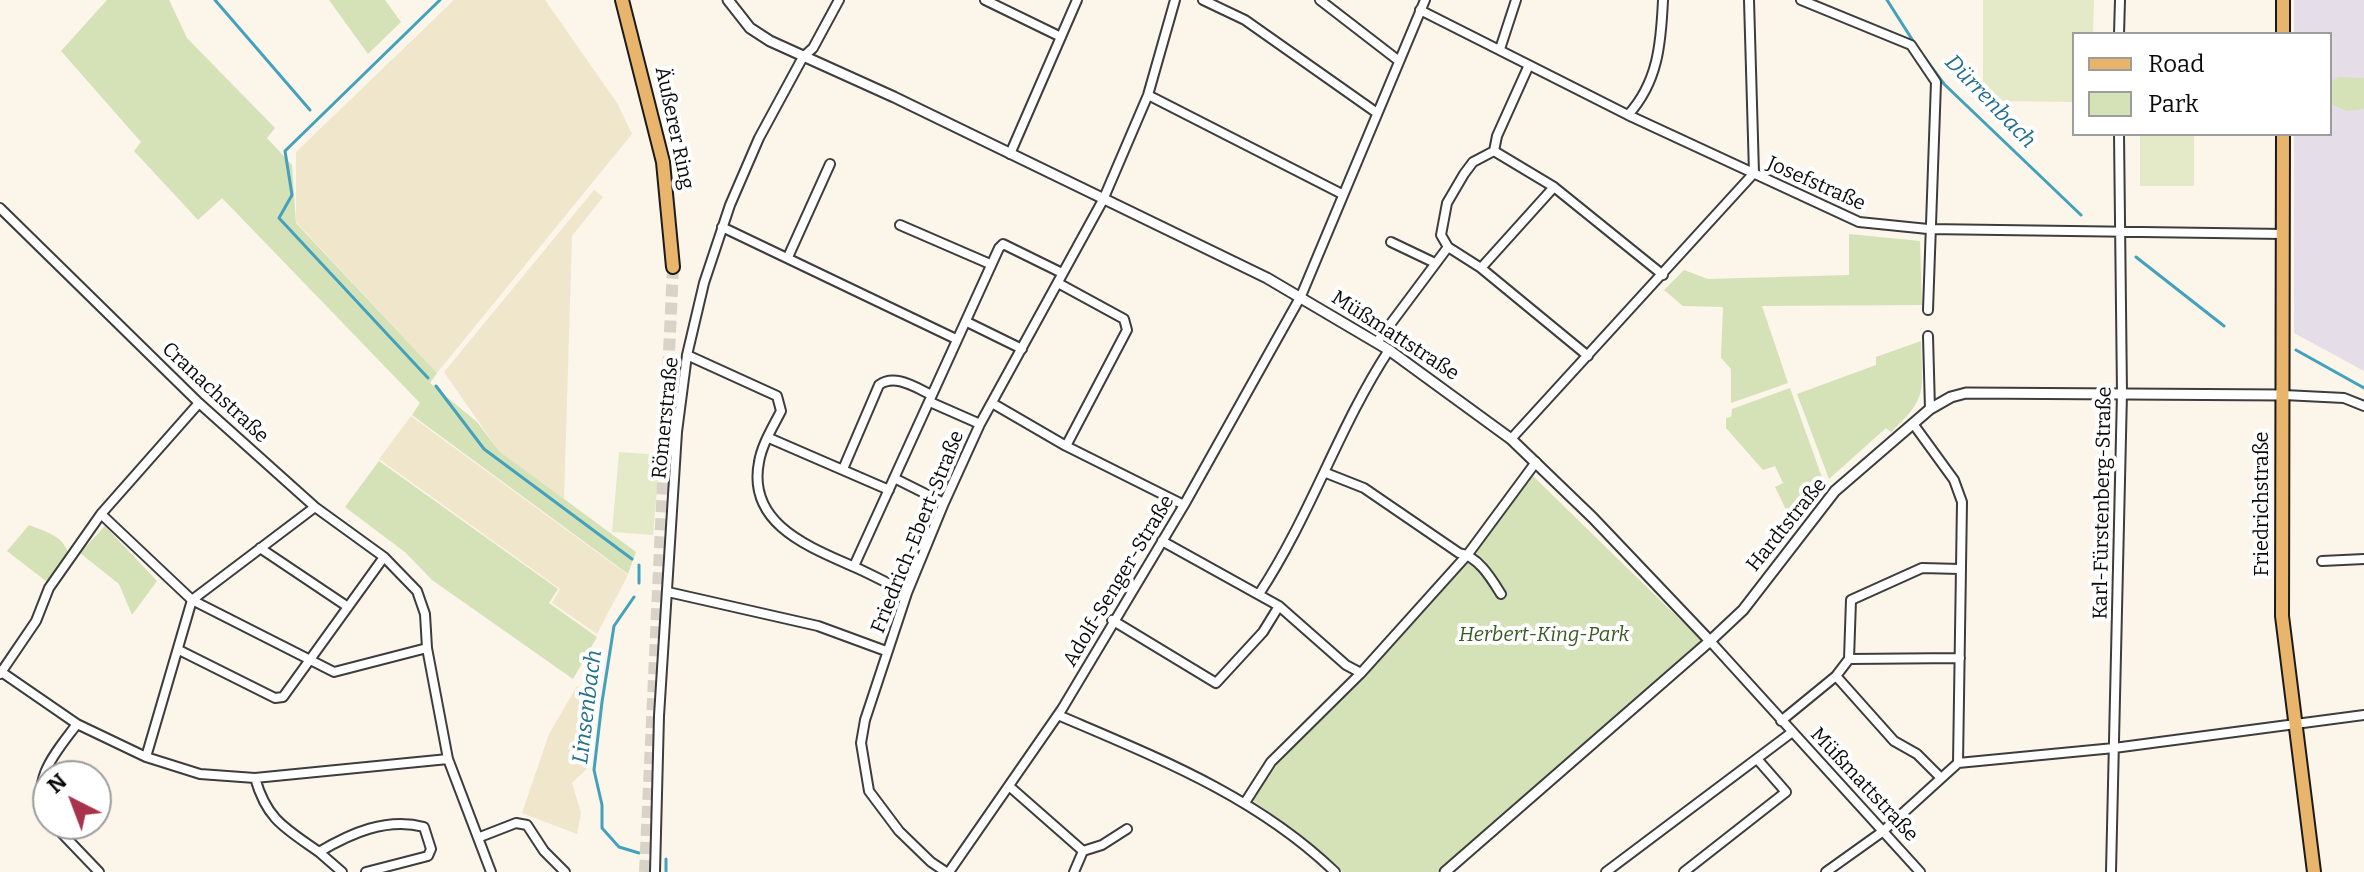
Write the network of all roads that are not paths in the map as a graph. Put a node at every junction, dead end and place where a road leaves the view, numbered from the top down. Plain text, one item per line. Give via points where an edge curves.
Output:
1 (622, 0) edge
2 (728, 0) edge
3 (839, 0) edge
4 (985, 0) edge
5 (1077, 0) edge
6 (1175, 0) edge
7 (1203, 0) edge
8 (1320, 0) edge
9 (1425, 0) edge
10 (1516, 0) edge
11 (1663, 0) edge
12 (1749, 0) edge
13 (1801, 0) edge
14 (2120, 0) edge
15 (2283, 0) edge
16 (1420, 10) junction
17 (2119, 32) edge
18 (2283, 32) edge
19 (1061, 37) junction
20 (1500, 49) junction
21 (803, 57) junction
22 (1399, 61) junction
23 (1529, 65) junction
24 (1148, 95) junction
25 (1377, 113) junction
26 (1628, 115) junction
27 (2119, 136) edge
28 (2283, 136) edge
29 (1494, 151) junction
30 (1010, 154) junction
31 (830, 164) dead end
32 (1754, 173) junction
33 (1554, 187) junction
34 (1342, 194) junction
35 (1103, 200) junction
36 (0, 208) edge
37 (900, 225) dead end
38 (722, 227) junction
39 (1928, 229) junction
40 (2118, 230) junction
41 (2284, 234) junction
42 (1391, 242) dead end
43 (1448, 247) junction
44 (788, 257) junction
45 (1435, 263) junction
46 (990, 264) junction
47 (673, 267) tunnel mouth
48 (1481, 268) junction
49 (1062, 273) junction
50 (1663, 275) junction
51 (1058, 283) junction
52 (1301, 296) junction
53 (1928, 310) dead end
54 (967, 322) junction
55 (1928, 336) dead end
56 (956, 339) junction
57 (1377, 342) junction
58 (1022, 349) junction
59 (1389, 350) junction
60 (687, 355) junction
61 (1588, 356) junction
62 (2122, 393) junction
63 (2284, 395) junction
64 (931, 398) junction
65 (199, 403) junction
66 (992, 403) junction
67 (2364, 406) edge
68 (1930, 409) junction
69 (980, 424) junction
70 (1914, 425) junction
71 (769, 438) junction
72 (1511, 439) junction
73 (1066, 446) junction
74 (1536, 462) junction
75 (843, 469) junction
76 (1326, 473) junction
77 (894, 478) junction
78 (889, 490) junction
79 (944, 503) junction
80 (1184, 505) junction
81 (315, 507) junction
82 (101, 514) junction
83 (1162, 541) junction
84 (260, 548) junction
85 (1468, 554) junction
86 (384, 557) junction
87 (2364, 559) edge
88 (2322, 561) dead end
89 (854, 566) junction
90 (1960, 569) junction
91 (668, 592) junction
92 (907, 593) junction
93 (1259, 594) junction
94 (1501, 594) dead end
95 (192, 600) junction
96 (1279, 606) junction
97 (348, 607) junction
98 (1112, 620) junction
99 (1710, 641) junction
100 (427, 648) junction
101 (179, 650) junction
102 (886, 651) junction
103 (1960, 658) junction
104 (1849, 659) junction
105 (312, 660) junction
106 (0, 672) edge
107 (1361, 673) junction
108 (1836, 676) junction
109 (1058, 715) junction
110 (2364, 715) edge
111 (1781, 721) junction
112 (77, 724) junction
113 (2295, 724) junction
114 (1791, 733) junction
115 (2114, 748) junction
116 (146, 757) junction
117 (448, 759) junction
118 (53, 760) edge
119 (1758, 760) junction
120 (1958, 763) junction
121 (255, 778) junction
122 (1941, 778) junction
123 (1009, 786) junction
124 (1246, 801) junction
125 (1127, 829) dead end
126 (1882, 832) junction
127 (480, 837) junction
128 (68, 840) edge
129 (1083, 851) junction
130 (319, 852) junction
131 (99, 872) edge
132 (342, 872) edge
133 (366, 872) edge
134 (491, 872) edge
135 (565, 872) edge
136 (655, 872) edge
137 (948, 872) edge
138 (1074, 872) edge
139 (1335, 872) edge
140 (1445, 872) edge
141 (1606, 872) edge
142 (1684, 872) edge
143 (1826, 872) edge
144 (1920, 872) edge
145 (2111, 872) edge
146 (2314, 872) edge

1 - 47 main road, Äußerer Ring via 663,162
2 - 21 street, Müßmattstraße via 750,28
3 - 21 street, Römerstraße
4 - 19 street
5 - 19 street
6 - 24 street, Friedrich-Ebert-Straße
7 - 25 street via 1245,20
8 - 22 street
9 - 16 street, Adolf-Senger-Straße
10 - 20 street
11 - 26 street via 1657,66 1642,100
12 - 32 street
13 - 39 street via 1911,45 1936,82
14 - 17 street
15 - 18 main road
16 - 20 street, Josefstraße
16 - 22 street, Adolf-Senger-Straße
19 - 30 street
20 - 23 street, Josefstraße
21 - 30 street, Müßmattstraße
21 - 38 street, Römerstraße via 747,164
22 - 25 street, Adolf-Senger-Straße
23 - 26 street, Josefstraße
23 - 29 street
24 - 34 street
24 - 35 street, Friedrich-Ebert-Straße
25 - 34 street, Adolf-Senger-Straße
26 - 32 street, Josefstraße
27 - 40 street, Karl-Fürstenberg-Straße
28 - 41 main road, Friedrichstraße
29 - 33 street
29 - 43 street via 1473,162 1447,203 1441,235
30 - 35 street, Müßmattstraße
31 - 44 street
32 - 39 street, Josefstraße via 1846,218 1879,227
32 - 50 street
33 - 48 street
33 - 50 street
34 - 52 street, Adolf-Senger-Straße
35 - 49 street, Friedrich-Ebert-Straße
35 - 52 street, Müßmattstraße
36 - 65 street, Cranachstraße
37 - 46 street
38 - 44 street
38 - 60 street, Römerstraße
39 - 40 street, Josefstraße
39 - 53 street
40 - 41 street, Josefstraße
40 - 62 street, Karl-Fürstenberg-Straße
41 - 63 main road, Friedrichstraße
42 - 45 street
43 - 45 street
43 - 48 street
44 - 56 street
45 - 57 street
46 - 49 street via 1003,244
46 - 54 street
48 - 61 street
49 - 51 street, Friedrich-Ebert-Straße
50 - 61 street
51 - 58 street, Friedrich-Ebert-Straße
51 - 73 street via 1124,319 1127,330
52 - 57 street, Müßmattstraße
52 - 80 street, Adolf-Senger-Straße
54 - 56 street
54 - 58 street
55 - 68 street
56 - 64 street
57 - 59 street, Müßmattstraße
58 - 66 street, Friedrich-Ebert-Straße
59 - 72 street, Müßmattstraße
59 - 76 street via 1357,398
60 - 71 street via 777,396 781,411
60 - 91 street, Römerstraße
61 - 72 street
62 - 63 street, Hardtstraße
62 - 68 street, Hardtstraße via 1966,393
62 - 115 street, Karl-Fürstenberg-Straße
63 - 67 street via 2344,398
63 - 113 main road, Friedrichstraße via 2282,616
64 - 69 street
64 - 75 street via 896,380 879,385
64 - 77 street
65 - 81 street, Cranachstraße
65 - 82 street
66 - 69 street, Friedrich-Ebert-Straße
66 - 73 street
68 - 70 street, Hardtstraße
69 - 79 street, Friedrich-Ebert-Straße
70 - 90 street via 1954,480 1962,502
70 - 99 street, Hardtstraße via 1820,507 1743,610
71 - 75 street
71 - 89 street via 757,476 770,515 789,537
72 - 74 street, Müßmattstraße
73 - 80 street
74 - 85 street
74 - 99 street, Müßmattstraße
75 - 78 street
76 - 85 street via 1364,488
76 - 93 street via 1292,545
77 - 78 street
77 - 79 street
78 - 89 street
79 - 92 street, Friedrich-Ebert-Straße
80 - 83 street, Adolf-Senger-Straße
81 - 84 street
81 - 86 street, Cranachstraße
82 - 95 street
82 - 106 street
83 - 93 street
83 - 98 street, Adolf-Senger-Straße
84 - 95 street
84 - 97 street
85 - 94 street
85 - 107 street
86 - 97 street
86 - 100 street, Cranachstraße via 417,591
87 - 88 street
89 - 92 street
90 - 103 street
90 - 104 street via 1922,568 1851,600
91 - 102 street via 818,626
91 - 136 street, Römerstraße
92 - 102 street, Friedrich-Ebert-Straße
93 - 96 street
95 - 101 street
95 - 105 street
96 - 98 street via 1255,642 1216,683
96 - 107 street
97 - 105 street
98 - 109 street, Adolf-Senger-Straße
99 - 111 street, Müßmattstraße
99 - 140 street, Hardtstraße
100 - 105 street via 334,672
100 - 117 street
101 - 105 street via 275,698 283,697
101 - 116 street
102 - 137 street, Friedrich-Ebert-Straße via 861,743 869,791 899,831
103 - 104 street
103 - 120 street
104 - 108 street
106 - 112 street
107 - 124 street via 1271,762
108 - 111 street
108 - 122 street via 1894,741 1917,754
109 - 123 street, Adolf-Senger-Straße
109 - 124 street
110 - 113 street
111 - 114 street, Müßmattstraße
112 - 116 street
112 - 118 street
113 - 115 street
113 - 146 main road, Friedrichstraße
114 - 119 street
114 - 126 street, Müßmattstraße
115 - 120 street
115 - 145 street, Karl-Fürstenberg-Straße
116 - 121 street via 200,774
117 - 121 street
117 - 127 street
119 - 141 street
119 - 142 street via 1786,792
120 - 122 street
121 - 130 street via 262,803 276,821
122 - 126 street
123 - 129 street
123 - 137 street, Adolf-Senger-Straße
124 - 139 street via 1299,837
125 - 129 street
126 - 143 street
126 - 144 street, Müßmattstraße
127 - 134 street
127 - 135 street via 516,823 527,825
128 - 131 street
129 - 138 street
130 - 132 street
130 - 133 street via 348,834 403,821 424,827 428,856

